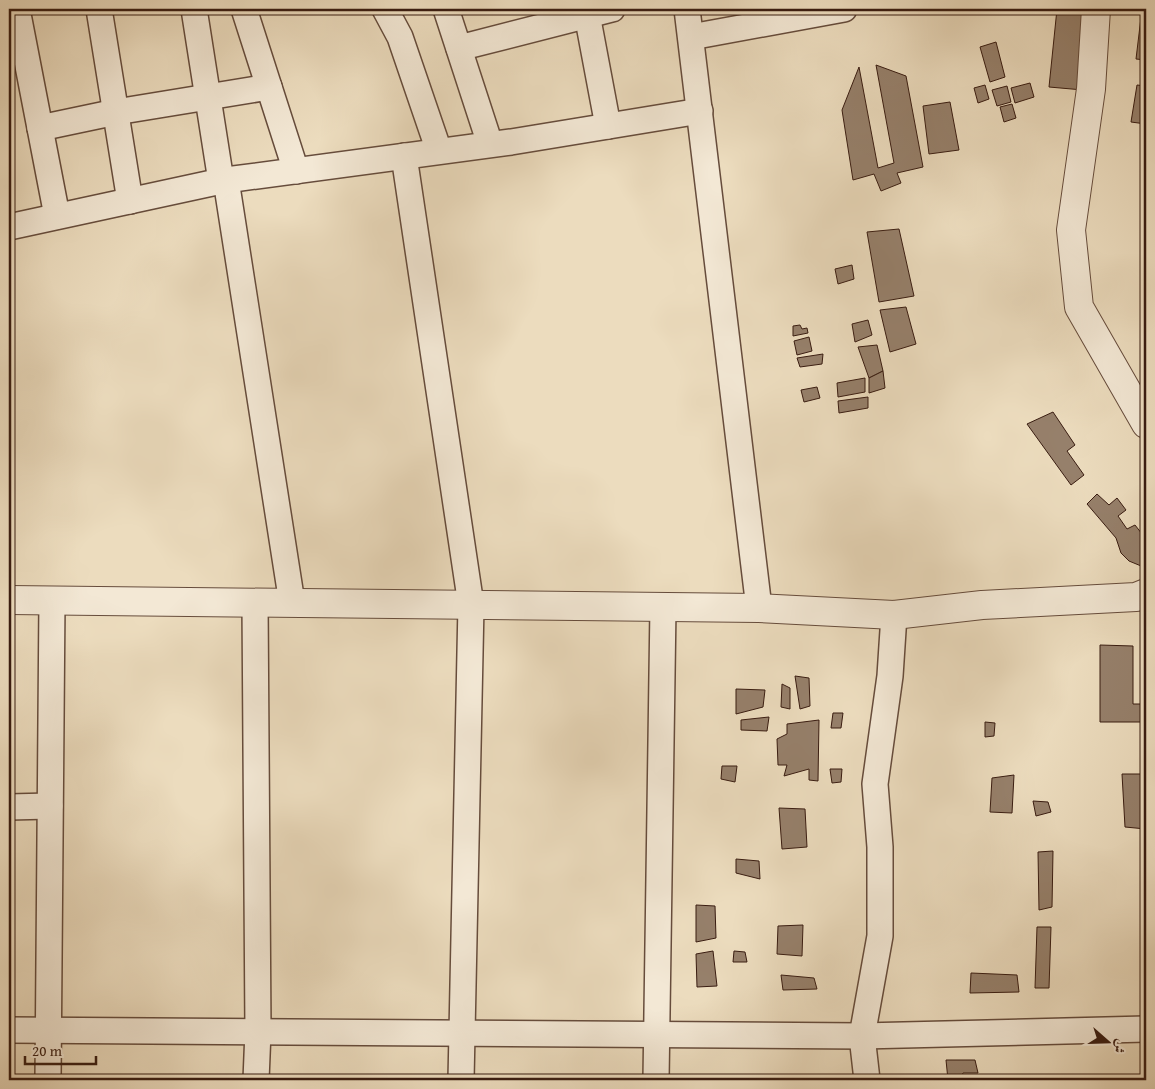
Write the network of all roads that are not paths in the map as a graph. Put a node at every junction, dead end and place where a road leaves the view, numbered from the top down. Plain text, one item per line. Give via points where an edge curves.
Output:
1 (17, 9) edge
2 (100, 9) edge
3 (194, 9) edge
4 (244, 9) edge
5 (385, 9) edge
6 (446, 9) edge
7 (612, 9) edge
8 (687, 9) edge
9 (844, 9) edge
10 (1096, 9) edge
11 (587, 12) edge
12 (536, 19) edge
13 (690, 38) junction
14 (459, 48) junction
15 (269, 87) junction
16 (208, 97) junction
17 (700, 111) junction
18 (116, 112) junction
19 (608, 126) junction
20 (40, 128) junction
21 (490, 144) junction
22 (439, 151) junction
23 (404, 156) junction
24 (296, 171) junction
25 (224, 181) junction
26 (130, 201) junction
27 (57, 216) junction
28 (9, 226) edge
29 (1146, 424) edge
30 (1146, 593) edge
31 (9, 600) edge
32 (52, 600) junction
33 (255, 602) junction
34 (292, 603) junction
35 (472, 605) junction
36 (663, 607) junction
37 (759, 608) junction
38 (894, 614) junction
39 (50, 806) junction
40 (9, 807) edge
41 (1146, 1028) edge
42 (9, 1030) edge
43 (48, 1030) junction
44 (258, 1031) junction
45 (462, 1032) junction
46 (656, 1034) junction
47 (862, 1036) junction
48 (48, 1080) edge
49 (256, 1080) edge
50 (461, 1080) edge
51 (656, 1080) edge
52 (867, 1080) edge

1 - 20 street
2 - 18 street
3 - 16 street
4 - 15 street
5 - 22 street via 400,37
6 - 14 street
7 - 11 street
8 - 13 street
9 - 13 street
10 - 29 street via 1091,89 1071,230 1079,307
11 - 12 street
11 - 19 street
12 - 14 street
13 - 17 street
14 - 21 street
15 - 16 street
15 - 24 street
16 - 18 street
16 - 25 street
17 - 19 street
17 - 37 street
18 - 20 street
18 - 26 street
19 - 21 street
20 - 27 street
21 - 22 street
22 - 23 street
23 - 24 street
23 - 35 street
24 - 25 street
25 - 26 street
25 - 34 street
26 - 27 street
27 - 28 street
30 - 38 street via 1136,597
31 - 32 street
32 - 33 street
32 - 39 street
33 - 34 street
33 - 44 street
34 - 35 street
35 - 36 street
35 - 45 street
36 - 37 street
36 - 46 street
37 - 38 street
38 - 47 street via 890,676 875,784 880,847 880,936
39 - 40 street
39 - 43 street
41 - 47 street
42 - 43 street
43 - 44 street
43 - 48 street
44 - 45 street
44 - 49 street
45 - 46 street
45 - 50 street
46 - 47 street
46 - 51 street
47 - 52 street

